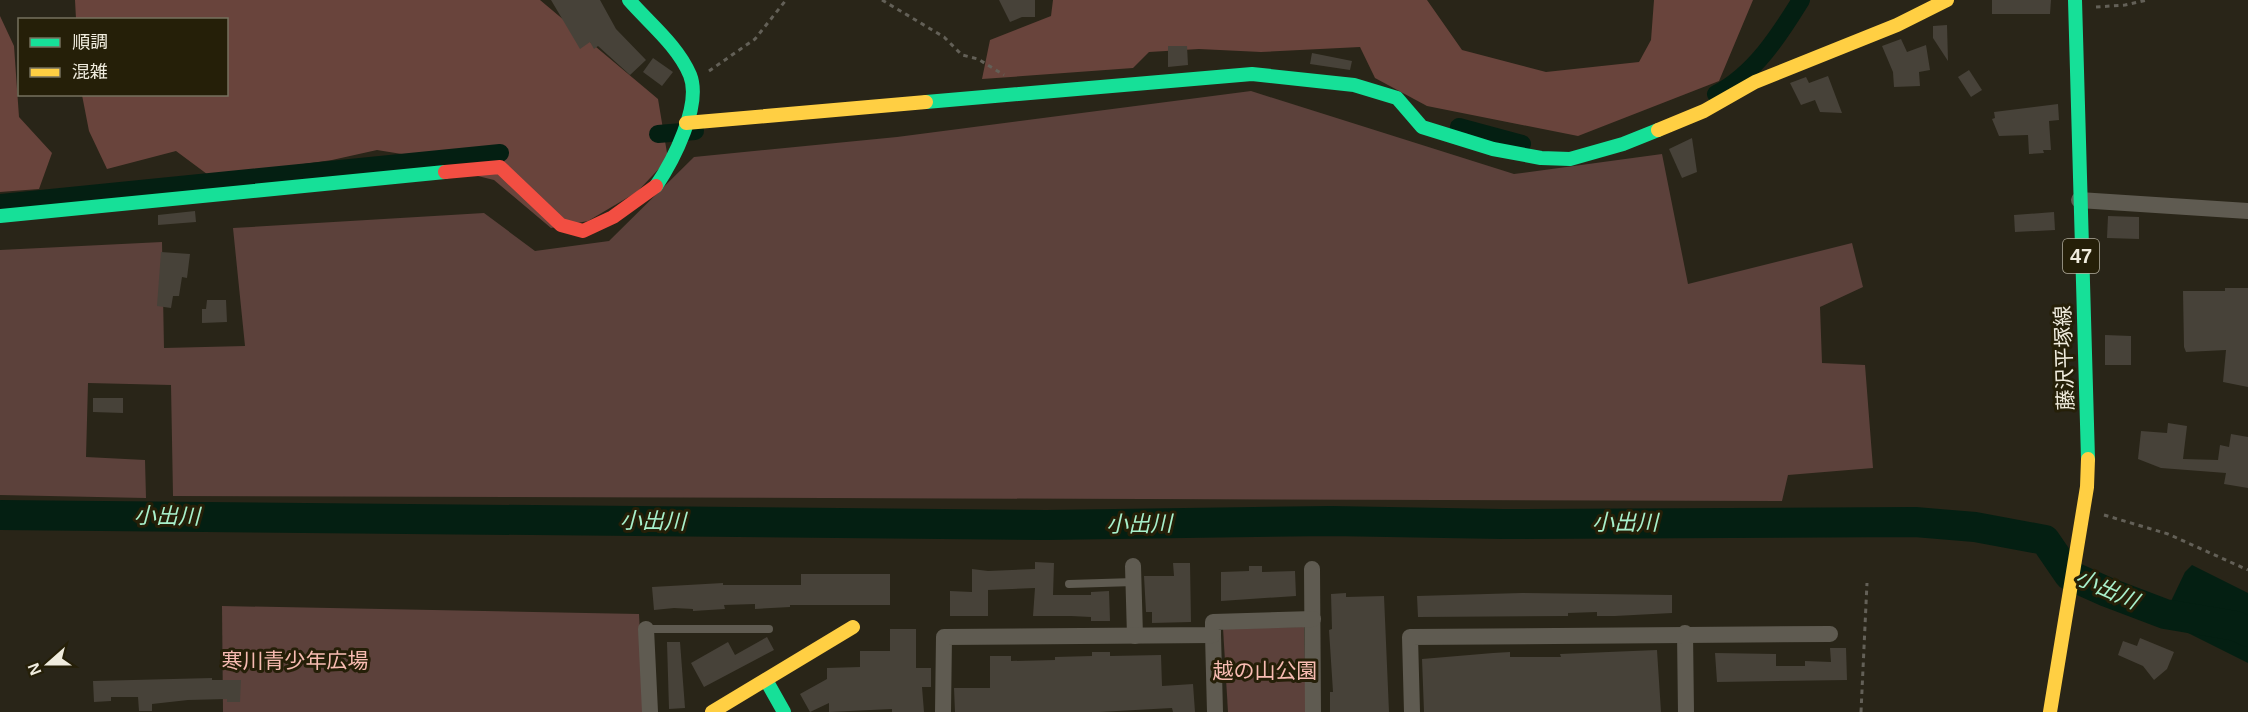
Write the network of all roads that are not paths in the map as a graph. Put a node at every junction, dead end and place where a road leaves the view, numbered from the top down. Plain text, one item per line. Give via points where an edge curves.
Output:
1 (629, 0) edge
2 (1947, 0) edge
3 (2075, 4) edge
4 (684, 129) junction
5 (2079, 200) junction
6 (2248, 211) edge
7 (0, 216) edge
8 (1312, 569) dead end
9 (1133, 574) joint
10 (1070, 584) dead end
11 (1313, 619) junction
12 (853, 627) dead end
13 (646, 629) joint
14 (769, 629) dead end
15 (1685, 633) junction
16 (1830, 634) dead end
17 (1213, 635) junction
18 (1135, 636) junction
19 (766, 680) junction
20 (650, 712) edge
21 (712, 712) edge
22 (784, 712) edge
23 (943, 712) edge
24 (1215, 712) edge
25 (1314, 712) edge
26 (1412, 712) edge
27 (1686, 712) edge
28 (2050, 712) edge

1 - 4 street via 682,59 691,77 692,94
2 - 4 street via 1897,25 1755,82 1704,111 1596,153 1570,159 1493,149 1422,127 1397,98 1354,85 1252,74
3 - 5 street, 藤沢平塚線 / 47
4 - 7 street via 674,159 657,186 613,217 583,231 561,225 500,167
5 - 6 street
5 - 28 street, 藤沢平塚線 / 47 via 2089,513
8 - 11 street
9 - 10 lane
9 - 18 street
11 - 17 street via 1213,622
11 - 25 street
12 - 19 street
13 - 14 lane
13 - 20 street
15 - 16 street
15 - 26 street via 1410,637
15 - 27 street
17 - 18 street
17 - 24 street
18 - 23 street via 944,638
19 - 21 street
19 - 22 street

